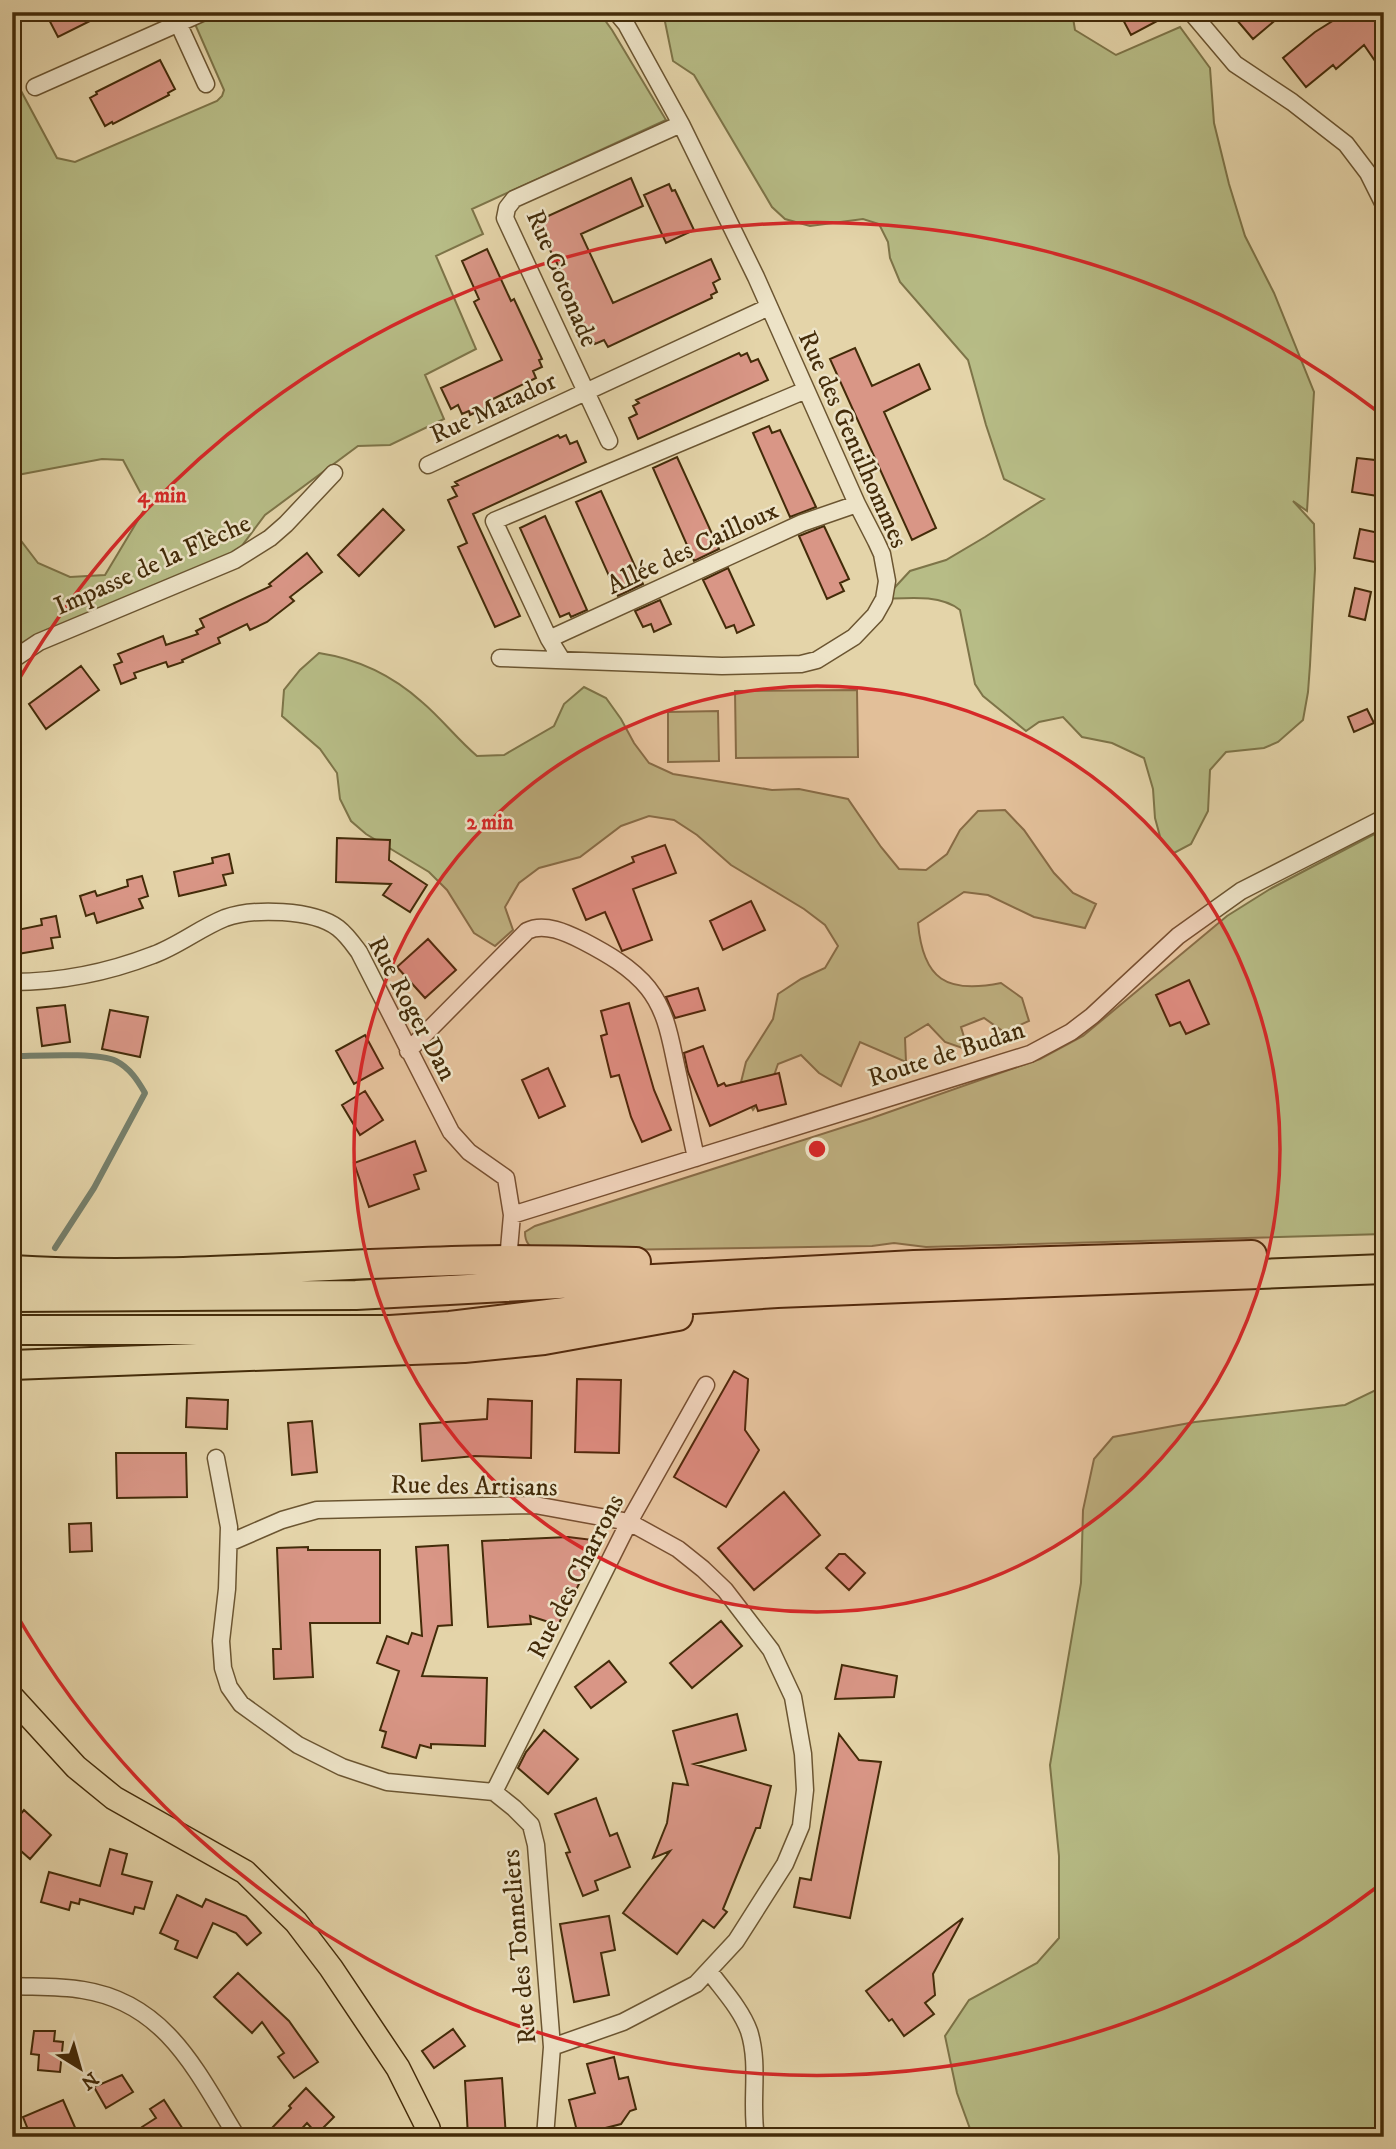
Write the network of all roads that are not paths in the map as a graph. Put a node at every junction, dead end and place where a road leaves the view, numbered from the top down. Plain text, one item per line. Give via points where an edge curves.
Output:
1 (204, 12) edge
2 (616, 12) edge
3 (1194, 13) edge
4 (176, 18) edge
5 (206, 83) dead end
6 (35, 87) dead end
7 (681, 124) junction
8 (1384, 205) edge
9 (769, 307) junction
10 (586, 390) junction
11 (806, 390) junction
12 (609, 441) dead end
13 (428, 465) dead end
14 (334, 474) dead end
15 (857, 505) junction
16 (549, 639) junction
17 (500, 658) dead end
18 (12, 660) edge
19 (562, 660) junction
20 (1384, 818) edge
21 (12, 982) edge
22 (408, 1051) junction
23 (696, 1158) junction
24 (512, 1215) junction
25 (1384, 1251) edge
26 (508, 1260) junction
27 (12, 1269) edge
28 (1384, 1269) edge
29 (776, 1282) junction
30 (12, 1297) edge
31 (12, 1330) edge
32 (12, 1365) edge
33 (706, 1385) dead end
34 (216, 1458) dead end
35 (629, 1522) junction
36 (229, 1543) junction
37 (12, 1697) edge
38 (494, 1793) junction
39 (709, 1972) junction
40 (12, 1986) edge
41 (552, 2047) junction
42 (237, 2137) edge
43 (430, 2137) edge
44 (545, 2137) edge
45 (756, 2137) edge

1 - 4 street
2 - 7 street, Rue des Gentilhommes
3 - 8 street via 1235,64 1346,144
4 - 5 street
4 - 6 street
7 - 9 street, Rue des Gentilhommes
7 - 10 street, Rue Cotonade via 514,199 508,208 505,218
9 - 10 street, Rue Matador
9 - 11 street, Rue des Gentilhommes
10 - 12 street, Rue Cotonade
10 - 13 street, Rue Matador
11 - 15 street, Rue des Gentilhommes
11 - 16 street via 494,521
14 - 18 street, Impasse de la Flèche via 270,538 235,560 38,642
15 - 16 street, Allée des Cailloux via 802,523
15 - 19 street, Rue des Gentilhommes via 882,554 887,580 884,599 854,636 817,660 722,666
16 - 19 street
17 - 19 street, Rue des Gentilhommes
20 - 23 street, Route de Budan via 1241,891 1202,917 1065,1037 1030,1054
21 - 22 street, Rue Roger Dan via 64,978 144,958 235,915 313,916 338,928 353,944
22 - 23 street via 527,931 561,931 624,966 657,1001
22 - 24 street, Rue Roger Dan via 451,1132 469,1152 506,1178
23 - 24 street, Route de Budan
24 - 26 street
25 - 29 highway via 914,1265
26 - 27 highway via 238,1270
26 - 29 highway via 737,1263
28 - 29 highway
29 - 30 highway via 356,1294
29 - 31 highway via 638,1303 390,1330
29 - 32 highway via 660,1320 544,1340 464,1348
33 - 35 street, Rue des Charrons
34 - 36 street
35 - 36 street, Rue des Artisans via 535,1505 317,1510
35 - 38 street, Rue des Charrons
35 - 39 street, Rue des Artisans via 703,1569 750,1621 771,1650 793,1698 803,1754 801,1826 785,1864 736,1941
36 - 38 street via 222,1668 241,1704 298,1745 342,1767 387,1782
37 - 43 main road via 76,1768 114,1798 245,1872 296,1922 398,2068
38 - 41 street, Rue des Tonneliers via 531,1825 536,1845
39 - 41 street, Rue des Artisans via 677,1995 623,2022
39 - 45 street via 748,2029
40 - 42 street via 83,1990 122,2001 157,2023 184,2050
41 - 44 street, Rue des Tonneliers

